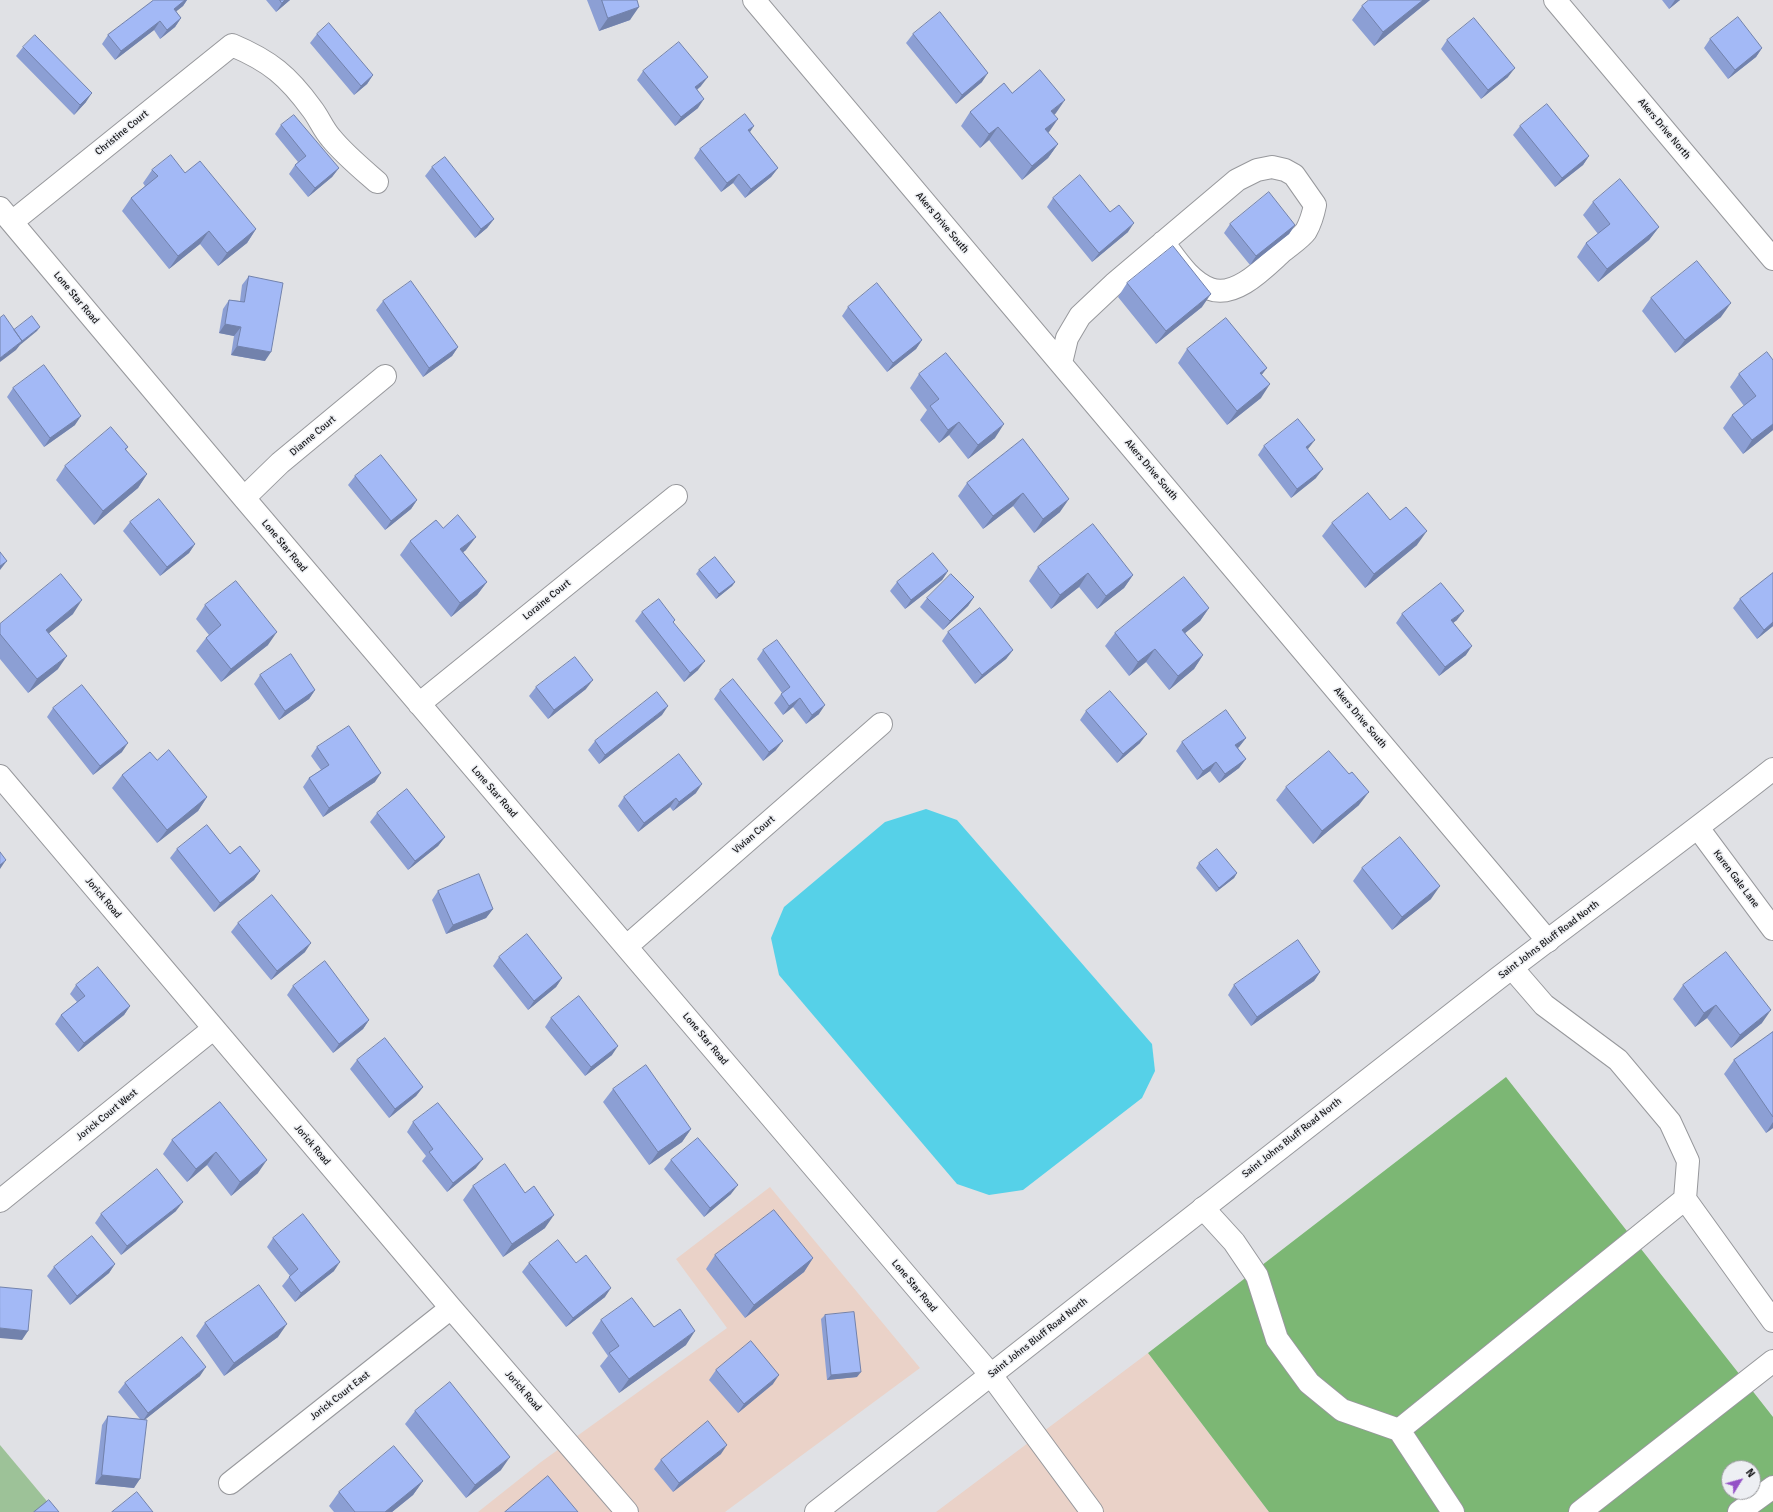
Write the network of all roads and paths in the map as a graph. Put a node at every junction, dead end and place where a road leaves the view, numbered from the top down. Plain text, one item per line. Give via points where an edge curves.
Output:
1 (754, 0) edge
2 (1555, 0) edge
3 (377, 182) dead end
4 (6, 215) edge
5 (1163, 242) junction
6 (1773, 259) edge
7 (1061, 363) junction
8 (385, 376) dead end
9 (676, 496) dead end
10 (244, 498) junction
11 (419, 704) junction
12 (881, 724) dead end
13 (1773, 769) edge
14 (0, 776) edge
15 (1698, 828) junction
16 (1773, 929) edge
17 (1548, 941) junction
18 (627, 946) junction
19 (1512, 968) junction
20 (213, 1029) junction
21 (1684, 1199) junction
22 (0, 1201) edge
23 (1202, 1208) junction
24 (451, 1308) junction
25 (1773, 1321) edge
26 (1773, 1361) edge
27 (991, 1375) junction
28 (1399, 1430) junction
29 (230, 1483) dead end
30 (1773, 1487) edge
31 (627, 1512) edge
32 (816, 1512) edge
33 (1092, 1512) edge
34 (1453, 1512) edge
35 (1580, 1512) edge
36 (1739, 1512) edge

1 - 7 street, Akers Drive South
2 - 6 street, Akers Drive North
3 - 4 street, Christine Court via 331,139 293,84 264,60 232,45
4 - 10 street, Lone Star Road
5 - 5 street via 1237,180 1257,170 1272,167 1294,175 1315,205 1313,219 1305,232 1248,282 1236,288 1211,290 1192,279
5 - 7 street via 1080,316 1067,338
7 - 17 street, Akers Drive South
8 - 10 street, Dianne Court via 280,463
9 - 11 street, Loraine Court
10 - 11 street, Lone Star Road
11 - 18 street, Lone Star Road
12 - 18 street, Vivian Court
13 - 15 street, Saint Johns Bluff Road North
14 - 20 street, Jorick Road
15 - 16 street, Karen Gale Lane
15 - 17 street, Saint Johns Bluff Road North
17 - 19 street, Saint Johns Bluff Road North
18 - 27 street, Lone Star Road
19 - 21 street via 1544,1005 1618,1060 1670,1122 1688,1161
19 - 23 street, Saint Johns Bluff Road North
20 - 22 street, Jorick Court West
20 - 24 street, Jorick Road
21 - 25 street
21 - 28 street
23 - 27 street, Saint Johns Bluff Road North
23 - 28 street via 1234,1242 1257,1276 1277,1339 1309,1383 1342,1410
24 - 29 street, Jorick Court East
24 - 31 street, Jorick Road
26 - 35 street
27 - 32 street, Saint Johns Bluff Road North
27 - 33 street, Lone Star Road
28 - 34 street
30 - 36 street

